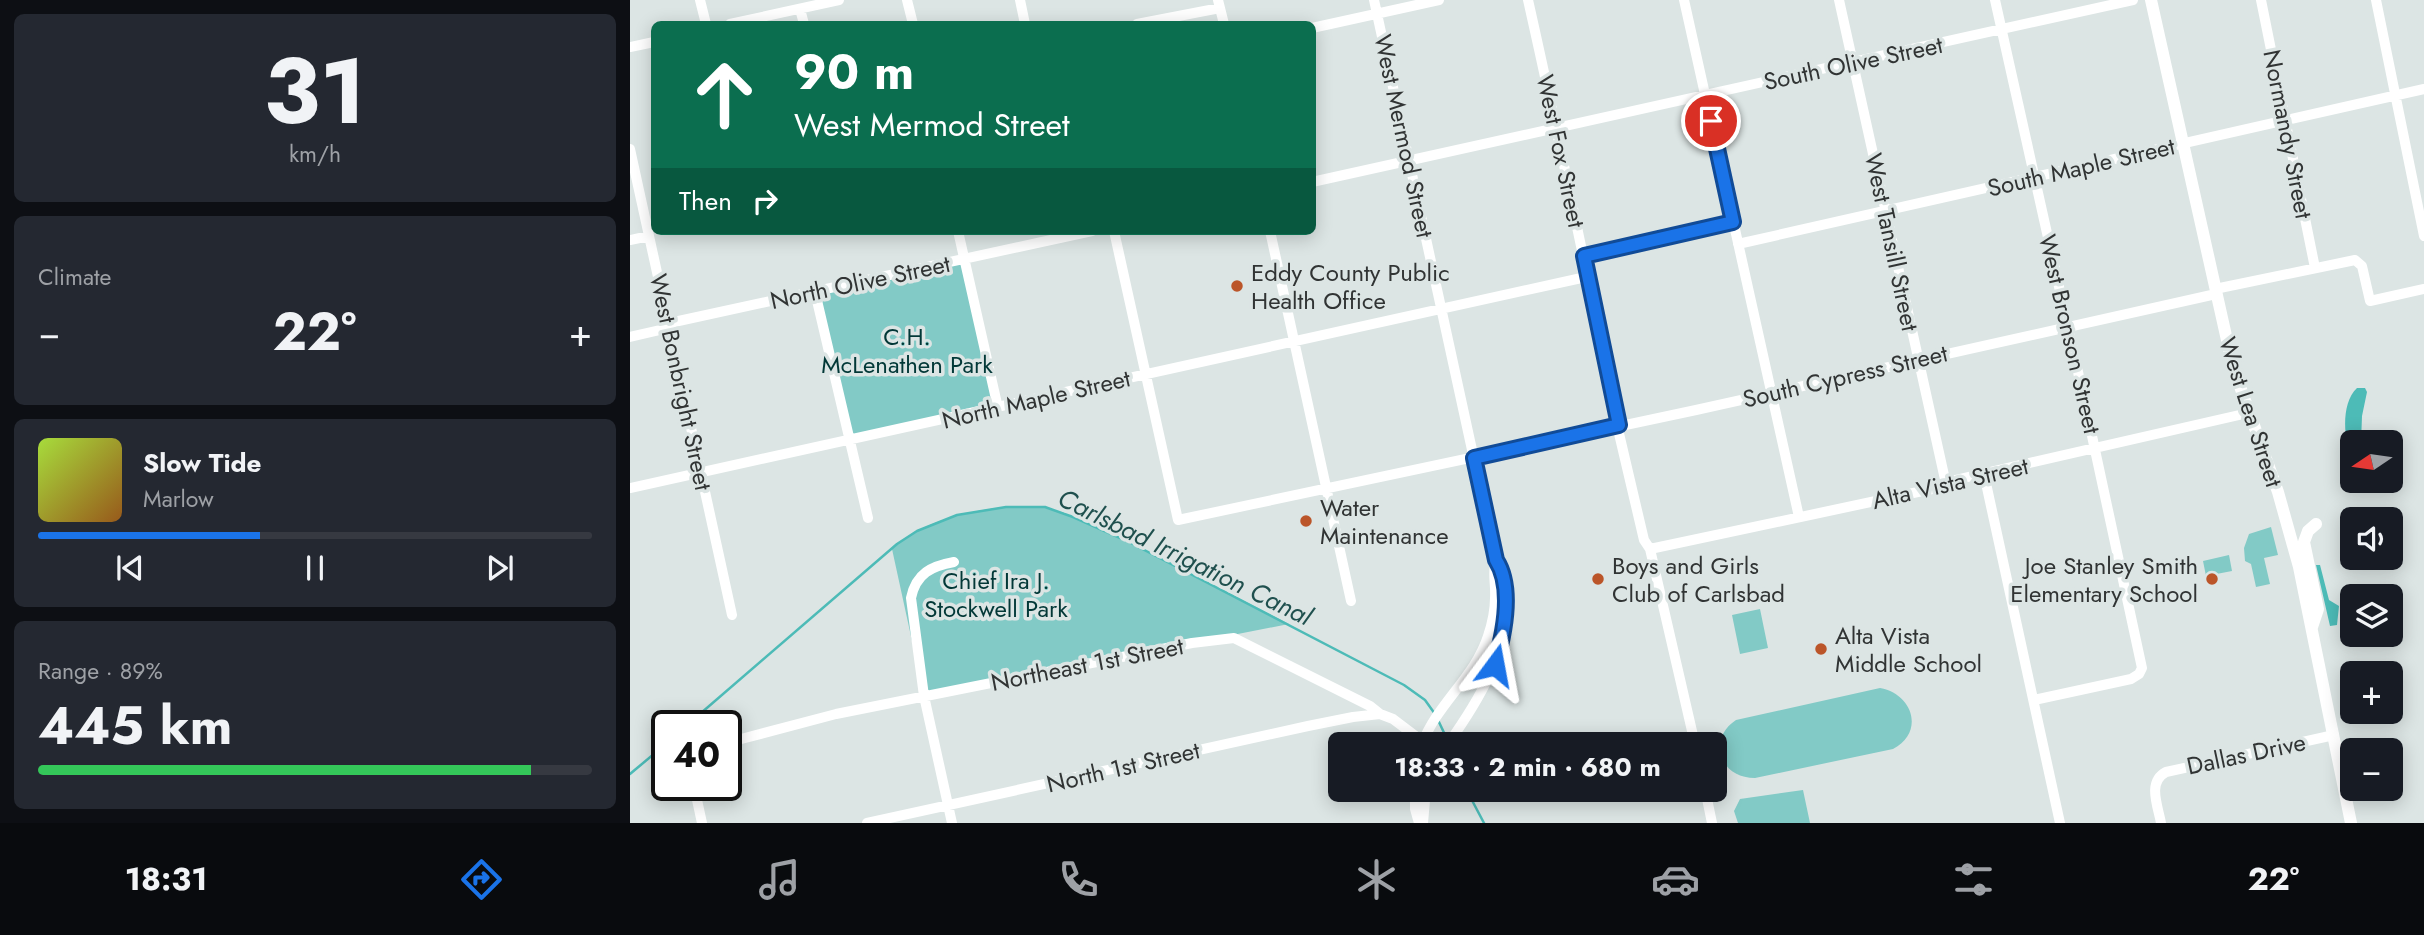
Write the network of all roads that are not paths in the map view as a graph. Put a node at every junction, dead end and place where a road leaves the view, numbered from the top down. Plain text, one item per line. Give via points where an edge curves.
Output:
1 (700, 0) edge
2 (839, 0) edge
3 (907, 0) edge
4 (1020, 0) edge
5 (1374, 0) edge
6 (1439, 0) edge
7 (1528, 0) edge
8 (1684, 0) edge
9 (1839, 0) edge
10 (1996, 0) edge
11 (2133, 0) edge
12 (2151, 0) edge
13 (2261, 0) edge
14 (2376, 0) edge
15 (1219, 4) edge
16 (800, 9) junction
17 (1377, 13) junction
18 (705, 21) edge
19 (744, 21) edge
20 (803, 21) edge
21 (912, 21) edge
22 (1024, 21) edge
23 (1149, 21) edge
24 (1223, 21) edge
25 (1316, 27) edge
26 (2002, 30) junction
27 (651, 43) edge
28 (630, 47) edge
29 (1853, 64) junction
30 (2424, 89) edge
31 (2396, 95) junction
32 (1705, 96) junction
33 (2285, 120) junction
34 (1557, 127) junction
35 (2182, 144) junction
36 (630, 149) edge
37 (1409, 160) junction
38 (2034, 178) junction
39 (1316, 181) edge
40 (1886, 211) junction
41 (1733, 222) junction
42 (959, 235) edge
43 (1074, 235) edge
44 (1115, 235) edge
45 (1271, 235) edge
46 (649, 236) junction
47 (2424, 236) edge
48 (630, 240) edge
49 (1738, 244) junction
50 (1584, 256) junction
51 (964, 259) junction
52 (2315, 268) junction
53 (1586, 277) junction
54 (2424, 289) edge
55 (815, 292) junction
56 (2215, 292) junction
57 (1442, 310) junction
58 (668, 326) junction
59 (2067, 326) junction
60 (630, 337) edge
61 (1293, 342) junction
62 (1918, 359) junction
63 (1146, 374) junction
64 (1771, 393) junction
65 (998, 408) junction
66 (2248, 413) junction
67 (1618, 425) junction
68 (850, 440) junction
69 (2096, 449) junction
70 (1474, 458) junction
71 (700, 472) junction
72 (1984, 474) junction
73 (1946, 484) junction
74 (630, 488) edge
75 (1325, 488) junction
76 (1799, 517) junction
77 (868, 519) dead end
78 (2316, 524) dead end
79 (1650, 549) junction
80 (1496, 560) junction
81 (954, 562) dead end
82 (1351, 601) dead end
83 (732, 615) dead end
84 (2312, 627) junction
85 (924, 696) junction
86 (2034, 700) junction
87 (1380, 714) junction
88 (1412, 732) edge
89 (1428, 732) edge
90 (1456, 732) edge
91 (1692, 732) edge
92 (2334, 735) junction
93 (742, 738) edge
94 (697, 801) edge
95 (1415, 802) edge
96 (1424, 802) edge
97 (1708, 802) edge
98 (948, 805) junction
99 (702, 823) edge
100 (867, 823) edge
101 (952, 823) edge
102 (1421, 823) edge
103 (1712, 823) edge
104 (2060, 823) edge
105 (2161, 823) edge
106 (2351, 823) edge

1 - 18 street
2 - 16 street
3 - 21 street
4 - 22 street
5 - 17 street, West Mermod Street
6 - 17 street
7 - 34 street, West Fox Street
8 - 32 street
9 - 29 street, West Tansill Street
10 - 26 street, West Bronson Street
11 - 26 street, South Olive Street
12 - 35 main road, West Lea Street
13 - 33 street, Normandy Street
14 - 31 street
15 - 23 street
15 - 24 street
16 - 19 street
16 - 20 street
17 - 25 street
17 - 37 street, West Mermod Street
26 - 29 street, South Olive Street
26 - 38 street, West Bronson Street
27 - 28 street
29 - 32 street, South Olive Street
29 - 40 street, West Tansill Street
30 - 31 street, South Maple Street
31 - 33 street, South Maple Street
31 - 47 street
32 - 34 street, South Olive Street
32 - 41 street
33 - 35 street, South Maple Street
33 - 52 street, Normandy Street
34 - 37 street, South Olive Street
34 - 50 street, West Fox Street
35 - 38 street, South Maple Street
35 - 56 main road, West Lea Street
36 - 46 street, West Bonbright Street
37 - 39 street
37 - 57 street, West Mermod Street
38 - 40 street, South Maple Street
38 - 59 street, West Bronson Street
40 - 49 street, South Maple Street
40 - 62 street, West Tansill Street
41 - 49 street
41 - 50 street
42 - 51 street
43 - 51 street, North Olive Street
44 - 63 street
45 - 61 street
46 - 48 street
46 - 58 street, West Bonbright Street
49 - 64 street
50 - 53 street, West Fox Street
51 - 55 street, North Olive Street
51 - 65 street
52 - 54 street, South Cypress Street via 2359,262 2370,301
52 - 56 street, South Cypress Street
53 - 57 street
53 - 67 street, West Fox Street
55 - 58 street, North Olive Street
55 - 68 street
56 - 59 street, South Cypress Street
56 - 66 main road, West Lea Street
57 - 61 street, North Maple Street
57 - 70 street, West Mermod Street
58 - 60 street, North Olive Street
58 - 71 street, West Bonbright Street
59 - 62 street, South Cypress Street
59 - 69 street, West Bronson Street
61 - 63 street, North Maple Street
61 - 75 street
62 - 64 street, South Cypress Street
62 - 73 street, West Tansill Street
63 - 65 street, North Maple Street
63 - 75 street, South Cypress Street via 1178,520
64 - 67 street, South Cypress Street
64 - 76 street
65 - 68 street, North Maple Street
66 - 69 street, Alta Vista Street
66 - 84 main road, West Lea Street via 2285,514
67 - 70 street, South Cypress Street
67 - 79 street, West Fox Street via 1643,540
68 - 71 street, North Maple Street
68 - 77 street
69 - 72 street, Alta Vista Street
69 - 86 street, West Bronson Street via 2142,668 2131,679
70 - 75 street, South Cypress Street
70 - 80 street, West Mermod Street
71 - 74 street, North Maple Street
71 - 83 street, West Bonbright Street
72 - 73 street, Alta Vista Street
72 - 86 street
73 - 76 street, Alta Vista Street
75 - 82 street
76 - 79 street, Alta Vista Street
78 - 84 main road via 2304,542 2318,609
79 - 91 street, West Fox Street
80 - 89 street via 1488,636
80 - 90 street via 1505,594 1499,651 1480,696
81 - 85 street via 925,571 912,593
84 - 92 main road, West Lea Street
85 - 87 street, Northeast 1st Street via 1231,638
85 - 93 street, Northeast 1st Street
85 - 98 street
86 - 104 street
87 - 88 street, Northeast 1st Street
87 - 98 street, North 1st Street
92 - 105 street, Dallas Drive via 2159,775 2154,787
92 - 106 main road, West Lea Street
94 - 99 street
95 - 102 street
96 - 102 street
97 - 103 street
98 - 100 street, North 1st Street
98 - 101 street

